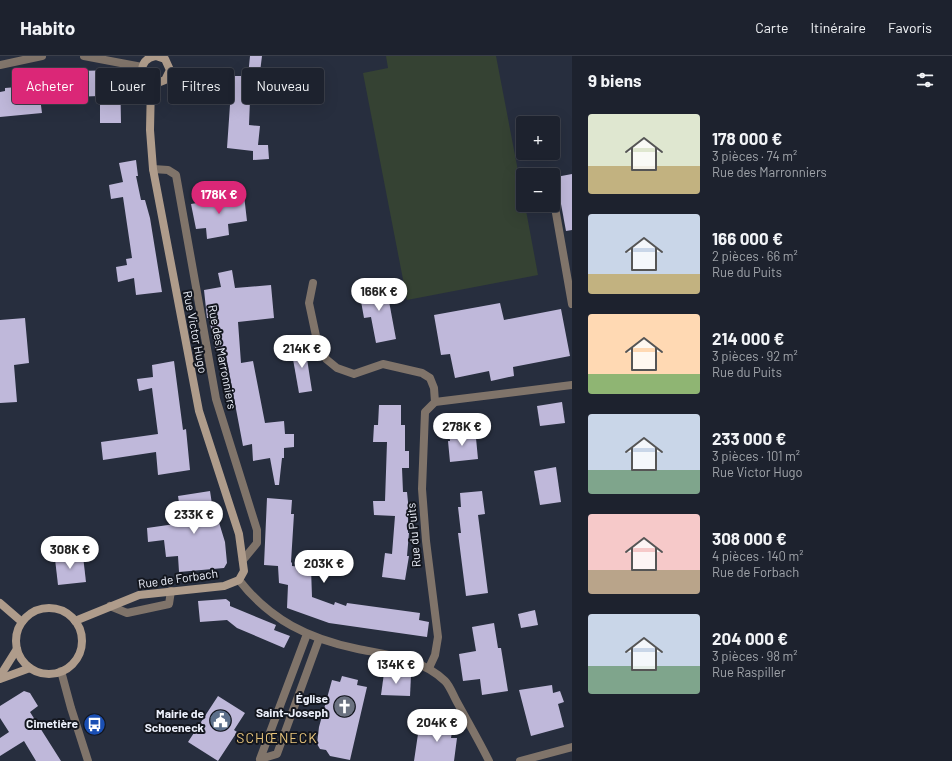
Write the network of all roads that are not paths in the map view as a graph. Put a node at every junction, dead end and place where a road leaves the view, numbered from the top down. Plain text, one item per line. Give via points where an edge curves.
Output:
1 (42, 56) edge
2 (84, 56) edge
3 (159, 56) edge
4 (0, 65) edge
5 (142, 67) joint
6 (160, 82) edge
7 (151, 104) edge
8 (153, 169) junction
9 (556, 212) edge
10 (313, 283) dead end
11 (572, 304) edge
12 (572, 385) edge
13 (435, 402) junction
14 (243, 560) junction
15 (239, 580) junction
16 (171, 591) junction
17 (0, 603) edge
18 (110, 606) junction
19 (75, 621) junction
20 (22, 622) junction
21 (307, 634) junction
22 (319, 639) junction
23 (17, 649) junction
24 (30, 668) junction
25 (429, 668) junction
26 (61, 671) junction
27 (0, 677) edge
28 (572, 747) edge
29 (88, 761) edge
30 (489, 761) edge
31 (520, 761) edge

1 - 4 street
2 - 5 street
3 - 5 street via 149,57
3 - 6 street via 169,66 168,77
7 - 8 street, Rue Victor Hugo
8 - 14 street, Rue Victor Hugo via 199,411 239,534
8 - 14 street, Rue des Marronniers via 168,170 176,176 216,398 257,530 257,543
9 - 11 street
10 - 13 street via 309,303 316,336 326,359 336,368 354,374 383,364 422,373 430,378
12 - 13 street
13 - 25 street, Rue du Puits via 425,412 422,489 438,637 435,655
14 - 15 street, Rue Victor Hugo via 244,571
15 - 16 street, Rue de Forbach via 224,586
15 - 21 street via 254,599 289,625
16 - 18 street, Rue de Forbach via 139,595
16 - 18 street via 169,604 127,613
17 - 20 street
18 - 19 street, Rue de Forbach
19 - 20 street via 61,610 48,608 36,611
19 - 26 street via 82,638 80,650 75,660
20 - 23 street via 17,632
21 - 22 street
21 - 22 street via 260,759 277,754
22 - 25 street via 402,657
23 - 24 street
23 - 27 street
24 - 26 street via 45,673
24 - 27 street
25 - 30 street via 446,682
26 - 29 street
28 - 31 street

